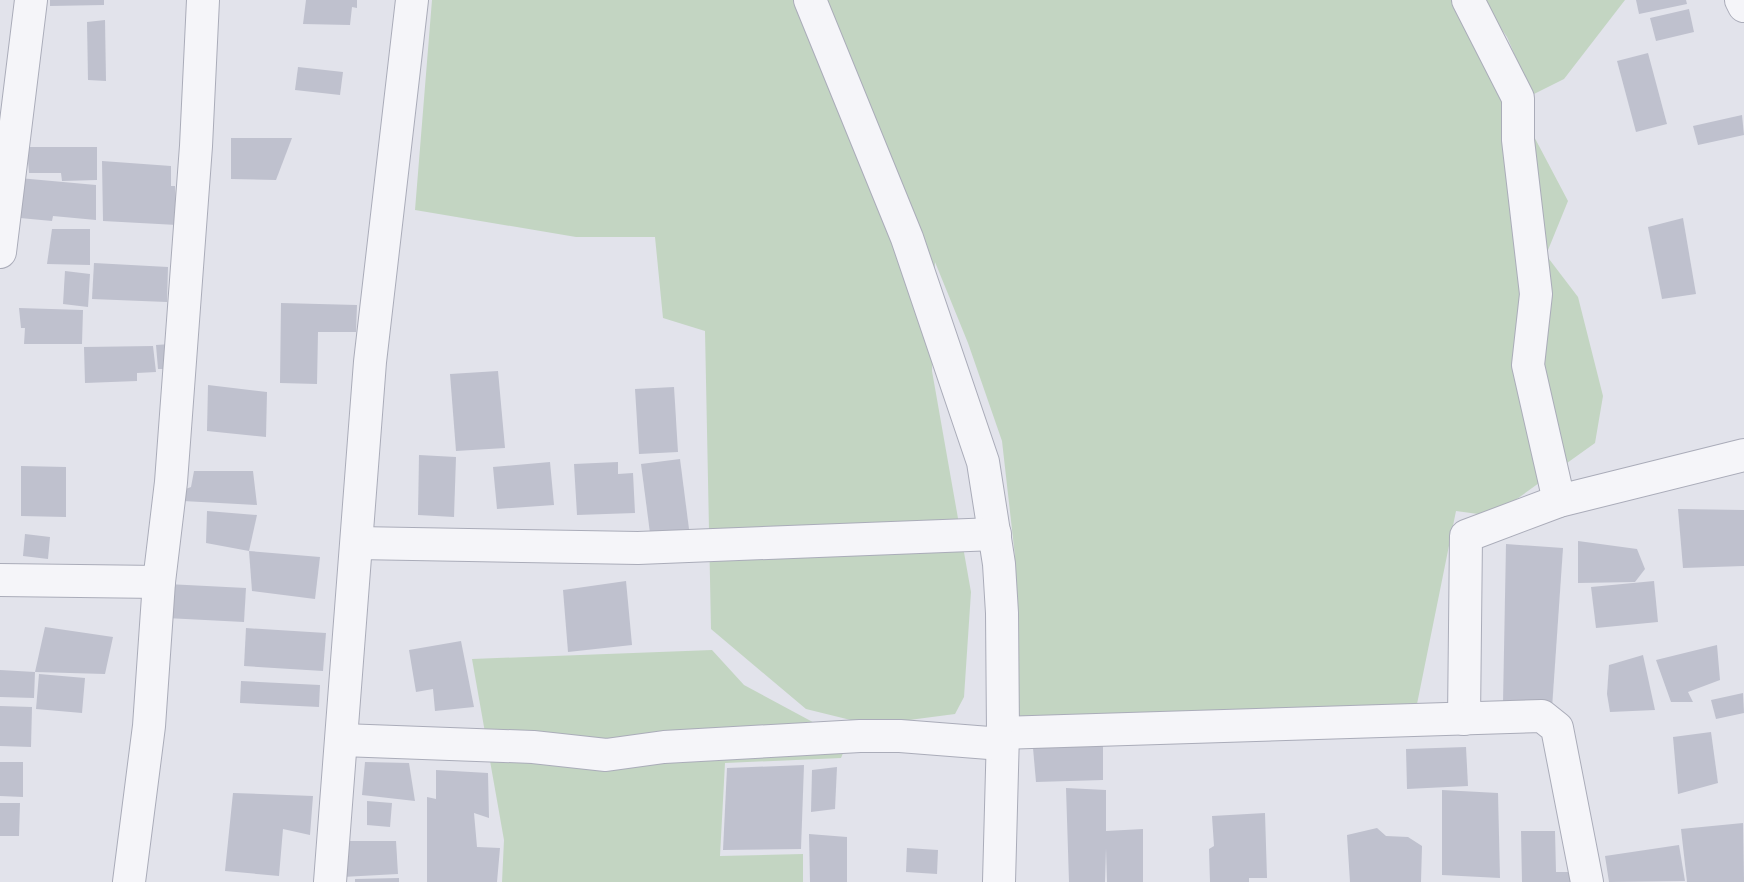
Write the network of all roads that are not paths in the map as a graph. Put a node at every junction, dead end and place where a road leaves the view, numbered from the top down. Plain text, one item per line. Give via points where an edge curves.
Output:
1 (32, 0) edge
2 (203, 0) edge
3 (412, 0) edge
4 (810, 0) edge
5 (1468, 0) edge
6 (1741, 0) edge
7 (1744, 6) edge
8 (0, 252) edge
9 (1744, 455) edge
10 (1559, 501) junction
11 (995, 534) junction
12 (357, 543) junction
13 (0, 580) edge
14 (159, 582) junction
15 (1464, 719) junction
16 (1002, 739) junction
17 (342, 740) junction
18 (129, 882) edge
19 (330, 882) edge
20 (999, 882) edge
21 (1587, 882) edge

1 - 8 street
2 - 14 street via 173,459
3 - 12 street via 370,362
4 - 11 street via 907,238 940,331 983,462
5 - 10 street via 1518,98 1518,140 1536,294 1527,365
6 - 7 street
9 - 10 street
10 - 15 street via 1466,536
11 - 12 street via 638,548
11 - 16 street via 1001,593
12 - 17 street
13 - 14 street
14 - 18 street via 149,726
15 - 16 street
15 - 21 street via 1542,716 1557,728
16 - 17 street via 860,736 606,754 533,747
16 - 20 street
17 - 19 street

